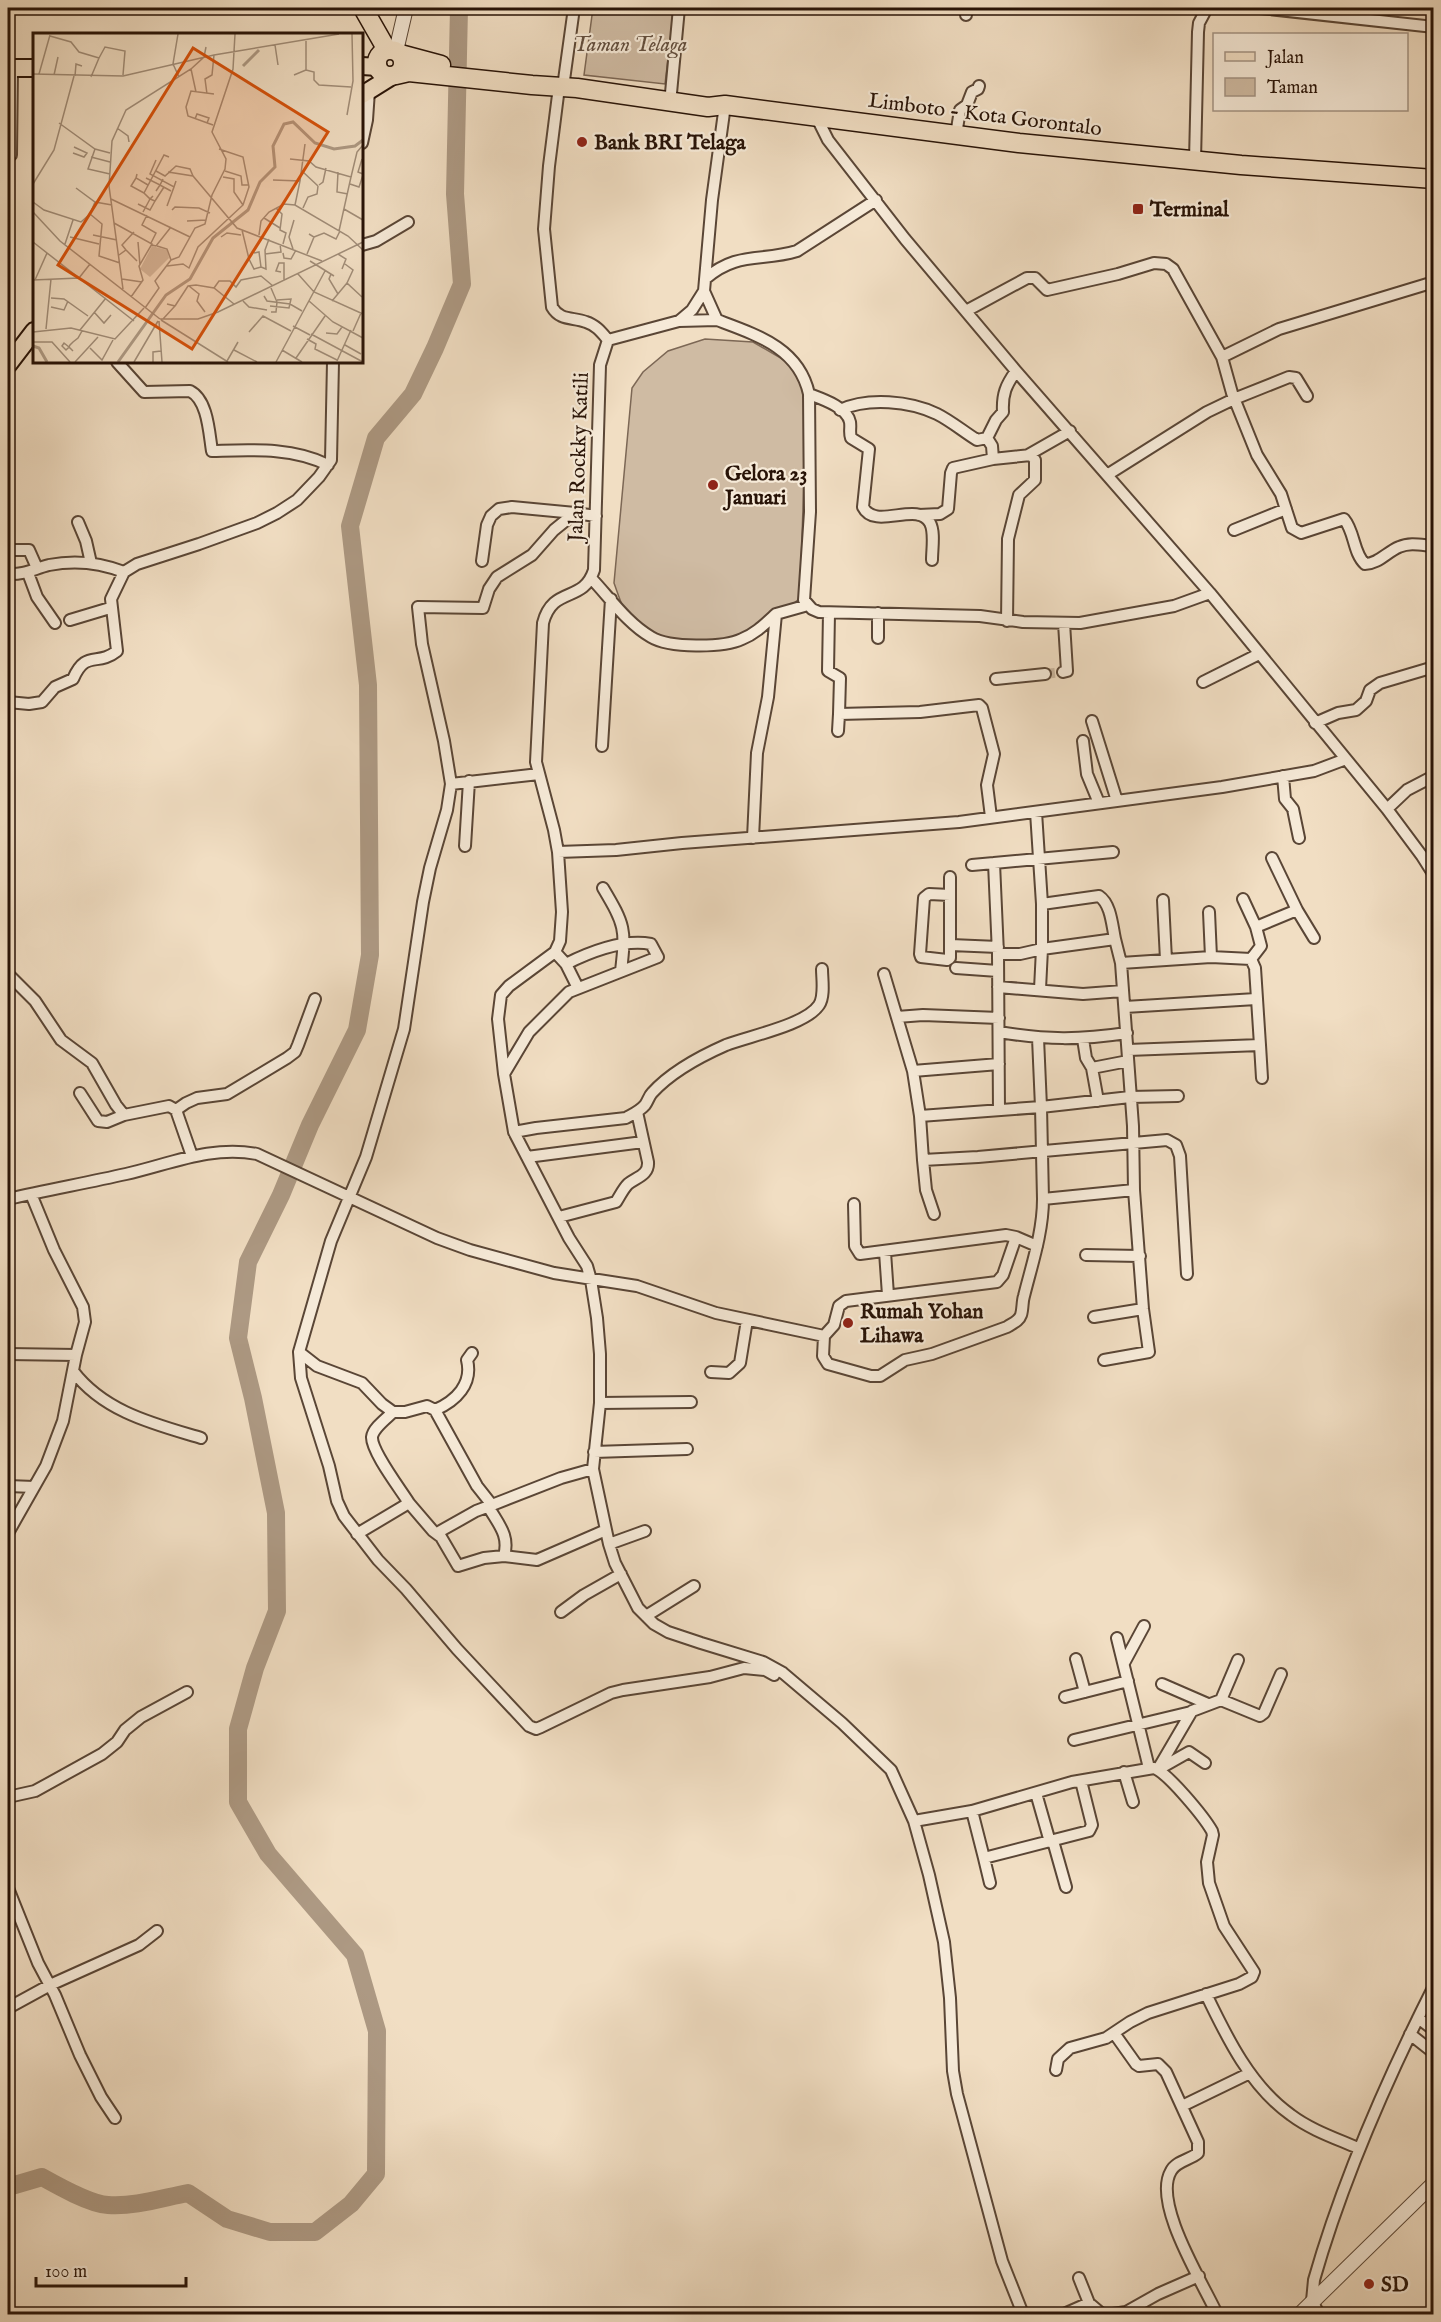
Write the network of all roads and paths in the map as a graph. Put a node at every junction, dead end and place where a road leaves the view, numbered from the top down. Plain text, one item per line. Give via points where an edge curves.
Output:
1 (363, 8) edge
2 (406, 8) edge
3 (574, 8) edge
4 (679, 8) edge
5 (1207, 8) edge
6 (1260, 8) edge
7 (1434, 27) edge
8 (394, 52) junction
9 (10, 68) edge
10 (33, 68) edge
11 (442, 70) junction
12 (382, 71) edge
13 (561, 83) junction
14 (979, 86) dead end
15 (365, 93) edge
16 (671, 93) junction
17 (725, 105) junction
18 (816, 116) junction
19 (956, 135) junction
20 (363, 138) edge
21 (11, 155) dead end
22 (1195, 160) junction
23 (1434, 179) edge
24 (876, 200) junction
25 (408, 222) dead end
26 (363, 245) edge
27 (705, 279) junction
28 (1434, 282) edge
29 (704, 291) junction
30 (966, 311) junction
31 (717, 320) junction
32 (679, 321) junction
33 (33, 332) edge
34 (608, 340) junction
35 (1222, 357) junction
36 (118, 363) edge
37 (333, 363) edge
38 (8, 365) edge
39 (1016, 370) junction
40 (809, 394) junction
41 (1307, 396) dead end
42 (1234, 399) junction
43 (840, 410) junction
44 (1070, 431) junction
45 (987, 438) junction
46 (1028, 455) junction
47 (993, 459) junction
48 (328, 465) junction
49 (1107, 475) junction
50 (1286, 509) junction
51 (574, 513) junction
52 (918, 515) junction
53 (596, 516) junction
54 (78, 522) dead end
55 (1234, 530) dead end
56 (1433, 546) edge
57 (8, 550) edge
58 (932, 560) dead end
59 (482, 561) dead end
60 (92, 563) junction
61 (1434, 567) edge
62 (33, 571) junction
63 (124, 572) junction
64 (8, 573) edge
65 (591, 578) junction
66 (1210, 593) junction
67 (611, 599) junction
68 (808, 605) junction
69 (110, 608) junction
70 (829, 613) junction
71 (878, 613) junction
72 (776, 614) junction
73 (70, 620) dead end
74 (1007, 621) junction
75 (55, 623) dead end
76 (1064, 623) junction
77 (878, 638) dead end
78 (1259, 654) junction
79 (1434, 667) edge
80 (1064, 672) dead end
81 (1045, 674) tunnel mouth
82 (996, 679) dead end
83 (1203, 682) dead end
84 (8, 702) edge
85 (839, 714) junction
86 (1092, 720) dead end
87 (1315, 723) junction
88 (838, 731) dead end
89 (1083, 741) dead end
90 (602, 746) dead end
91 (1346, 759) junction
92 (539, 774) junction
93 (1283, 776) junction
94 (469, 781) junction
95 (1434, 782) edge
96 (451, 784) junction
97 (1117, 801) junction
98 (1099, 803) junction
99 (1387, 809) junction
100 (1036, 812) junction
101 (992, 817) junction
102 (753, 838) junction
103 (1299, 838) dead end
104 (465, 846) dead end
105 (558, 852) junction
106 (1113, 852) dead end
107 (1038, 858) junction
108 (1272, 858) dead end
109 (993, 863) junction
110 (972, 865) dead end
111 (1434, 875) edge
112 (950, 878) dead end
113 (603, 888) dead end
114 (950, 895) junction
115 (1243, 898) dead end
116 (1163, 900) dead end
117 (1042, 904) junction
118 (1297, 910) junction
119 (1209, 912) dead end
120 (1256, 927) junction
121 (1314, 938) dead end
122 (1115, 939) junction
123 (624, 945) junction
124 (951, 945) junction
125 (1042, 949) junction
126 (998, 950) junction
127 (555, 952) junction
128 (1211, 957) junction
129 (1251, 959) junction
130 (1166, 960) junction
131 (1121, 963) junction
132 (566, 964) junction
133 (957, 968) dead end
134 (822, 969) dead end
135 (621, 971) junction
136 (998, 971) junction
137 (8, 974) edge
138 (884, 974) dead end
139 (998, 987) junction
140 (578, 988) junction
141 (1040, 989) junction
142 (1123, 992) junction
143 (315, 999) dead end
144 (1256, 999) junction
145 (1125, 1007) junction
146 (897, 1017) junction
147 (999, 1018) junction
148 (999, 1032) junction
149 (1127, 1033) junction
150 (1038, 1038) junction
151 (1083, 1039) junction
152 (1260, 1045) junction
153 (1128, 1056) junction
154 (999, 1064) junction
155 (1092, 1068) junction
156 (913, 1071) junction
157 (504, 1074) junction
158 (1262, 1078) dead end
159 (80, 1093) dead end
160 (1178, 1096) dead end
161 (1130, 1097) junction
162 (1098, 1101) junction
163 (1041, 1107) junction
164 (176, 1110) junction
165 (999, 1110) junction
166 (637, 1112) junction
167 (124, 1115) junction
168 (920, 1116) junction
169 (514, 1132) junction
170 (643, 1142) junction
171 (1133, 1145) junction
172 (1042, 1152) junction
173 (192, 1156) junction
174 (527, 1157) junction
175 (923, 1160) junction
176 (1134, 1190) junction
177 (31, 1194) junction
178 (350, 1197) junction
179 (8, 1199) edge
180 (1043, 1199) junction
181 (854, 1204) dead end
182 (934, 1214) dead end
183 (559, 1217) junction
184 (1016, 1237) junction
185 (1036, 1246) junction
186 (885, 1252) junction
187 (1086, 1255) dead end
188 (1140, 1256) junction
189 (1187, 1274) dead end
190 (591, 1280) junction
191 (888, 1295) junction
192 (1143, 1309) junction
193 (1094, 1317) dead end
194 (747, 1320) junction
195 (824, 1336) junction
196 (299, 1352) junction
197 (472, 1353) dead end
198 (8, 1354) edge
199 (76, 1355) junction
200 (1104, 1360) dead end
201 (73, 1371) junction
202 (711, 1372) dead end
203 (691, 1402) dead end
204 (600, 1403) junction
205 (435, 1410) junction
206 (393, 1412) junction
207 (201, 1438) dead end
208 (687, 1449) dead end
209 (594, 1452) junction
210 (593, 1469) junction
211 (8, 1486) edge
212 (34, 1487) junction
213 (409, 1503) junction
214 (490, 1506) junction
215 (606, 1530) junction
216 (645, 1531) dead end
217 (8, 1533) edge
218 (437, 1533) junction
219 (357, 1534) junction
220 (609, 1544) junction
221 (504, 1556) junction
222 (621, 1574) junction
223 (694, 1586) dead end
224 (561, 1612) dead end
225 (646, 1617) junction
226 (1144, 1626) dead end
227 (1117, 1638) dead end
228 (1076, 1659) dead end
229 (1238, 1660) dead end
230 (1124, 1663) junction
231 (1281, 1674) dead end
232 (1128, 1681) junction
233 (1162, 1684) dead end
234 (187, 1692) dead end
235 (1085, 1692) junction
236 (810, 1696) junction
237 (1065, 1697) dead end
238 (1221, 1700) junction
239 (1208, 1704) junction
240 (1191, 1712) junction
241 (1138, 1723) junction
242 (1074, 1740) dead end
243 (1205, 1763) dead end
244 (1154, 1768) junction
245 (1124, 1772) junction
246 (1081, 1780) junction
247 (1036, 1793) junction
248 (8, 1797) edge
249 (1133, 1802) dead end
250 (972, 1811) junction
251 (914, 1821) junction
252 (1052, 1841) junction
253 (984, 1858) junction
254 (990, 1883) dead end
255 (1066, 1887) dead end
256 (9, 1895) edge
257 (157, 1931) dead end
258 (50, 1985) junction
259 (1434, 1986) edge
260 (1206, 1994) junction
261 (8, 2008) edge
262 (1418, 2018) junction
263 (1434, 2030) edge
264 (1114, 2033) junction
265 (1410, 2034) junction
266 (1434, 2053) edge
267 (1056, 2070) dead end
268 (1250, 2073) junction
269 (1182, 2106) junction
270 (115, 2118) dead end
271 (1358, 2148) junction
272 (1434, 2183) edge
273 (1199, 2276) junction
274 (1079, 2278) dead end
275 (1312, 2301) junction
276 (1089, 2303) junction
277 (1023, 2314) edge
278 (1064, 2314) edge
279 (1102, 2314) edge
280 (1113, 2314) edge
281 (1218, 2314) edge
282 (1300, 2314) edge
283 (1319, 2314) edge

1 - 8 highway
2 - 8 street
3 - 13 street
4 - 16 street
5 - 22 street via 1198,32
6 - 7 street
8 - 11 highway
8 - 12 highway via 378,57
9 - 10 main road
9 - 21 street
11 - 12 highway
11 - 13 highway
12 - 15 main road
13 - 16 highway
13 - 17 highway, Limboto - Kota Gorontalo via 708,107
13 - 34 street via 544,229 552,307 565,318 589,323
14 - 19 street via 960,110
15 - 20 street via 367,120
16 - 17 highway via 709,98
17 - 18 highway, Limboto - Kota Gorontalo
17 - 27 street
18 - 19 highway, Limboto - Kota Gorontalo
18 - 24 street via 828,140
19 - 22 highway, Limboto - Kota Gorontalo
22 - 23 highway, Limboto - Kota Gorontalo
24 - 27 street via 797,251 735,260
24 - 30 street
25 - 26 street
27 - 29 street
28 - 35 street via 1279,329
29 - 31 street
29 - 32 street
30 - 35 street via 1027,278 1035,278 1047,290 1154,263 1166,264 1182,283
30 - 39 street
31 - 32 street
31 - 40 street via 779,346 806,380
32 - 34 street
33 - 38 main road
34 - 53 street, Jalan Rockky Katili via 599,373
35 - 42 street
36 - 48 street via 144,392 195,393 201,401 212,451 299,453
37 - 48 street via 332,446
39 - 44 street
39 - 45 street via 1002,397 1003,412
40 - 43 street
40 - 68 street via 810,512 804,600
41 - 42 street via 1294,376
42 - 49 street
42 - 50 street via 1257,455
43 - 45 street via 854,403 916,406 938,414 977,440
43 - 52 street via 847,415 851,438 868,449 863,507 867,514
44 - 46 street
44 - 49 street
45 - 47 street
46 - 47 street
46 - 74 street via 1035,458 1035,480 1019,495 1008,539
47 - 52 street via 953,468 947,511
48 - 63 street via 297,500 277,513
49 - 66 street
50 - 55 street
50 - 56 street via 1292,528 1301,533 1344,519 1365,564 1407,544
51 - 53 street
51 - 59 street via 499,509 488,525
51 - 96 street via 532,555 497,576 483,608 418,607
52 - 58 street via 932,525
53 - 65 street, Jalan Rockky Katili
54 - 60 street
56 - 61 street
57 - 62 street via 29,550
60 - 62 street via 52,564
60 - 63 street
62 - 64 street
62 - 75 street via 37,597
63 - 69 street via 114,589
65 - 67 street
65 - 92 street via 584,588 548,608 543,623 536,745
66 - 76 street via 1174,606
66 - 78 street
67 - 72 street via 652,638 673,644 741,640
67 - 90 street
68 - 70 street
68 - 72 street
69 - 73 street
69 - 84 street via 117,651 80,664 73,679 55,687 42,702
70 - 71 street
70 - 85 street via 828,671 840,678
71 - 74 street via 980,616
71 - 77 street
72 - 102 street via 768,697 757,753
74 - 76 street
76 - 80 street
78 - 83 street
78 - 87 street
79 - 87 street via 1380,683 1356,710
81 - 82 street
85 - 88 street
85 - 101 street via 920,712 979,705 994,754 987,785
86 - 97 street
87 - 91 street
89 - 98 street via 1087,774
91 - 93 street
91 - 99 street
92 - 94 street
92 - 105 street
93 - 97 street
93 - 103 street via 1285,799 1293,809
94 - 96 street
94 - 104 street
95 - 99 street via 1430,778 1407,790
96 - 178 street via 423,902 404,1029
97 - 98 street
98 - 100 street
99 - 111 street
100 - 101 street
100 - 107 street
101 - 102 street
102 - 105 street
105 - 127 street via 562,912
106 - 107 street
107 - 109 street
107 - 117 street
108 - 118 street
109 - 110 street
109 - 126 street
112 - 114 street
113 - 123 street via 623,925
114 - 124 street
114 - 124 street via 929,894 924,898 920,954 947,960
115 - 120 street
116 - 130 street
117 - 122 street via 1099,896 1108,907
117 - 125 street
118 - 120 street
118 - 121 street
119 - 128 street
120 - 129 street via 1261,946
122 - 125 street
122 - 131 street
123 - 132 street via 585,954
123 - 135 street
123 - 135 street via 651,944 658,957
124 - 126 street
125 - 126 street via 1020,954
125 - 141 street
126 - 136 street
127 - 132 street
127 - 157 street via 501,995 498,1019
128 - 129 street
128 - 130 street
129 - 144 street via 1256,968
130 - 131 street
131 - 142 street
132 - 140 street
133 - 136 street
134 - 166 street via 822,997 814,1010 801,1019 705,1055 651,1093
135 - 140 street
136 - 139 street
137 - 167 street via 35,1002 61,1040 92,1064
138 - 146 street
139 - 141 street
139 - 147 street
140 - 157 street via 569,992 529,1032
141 - 142 street via 1083,994
142 - 145 street
143 - 164 street via 298,1045 287,1058 227,1094 197,1098
144 - 145 street
144 - 152 street
145 - 149 street
146 - 147 street
146 - 156 street
147 - 148 street
148 - 150 street
148 - 154 street
149 - 151 street
149 - 153 street
150 - 151 street
150 - 163 street
151 - 155 street
152 - 153 street
152 - 158 street
153 - 155 street
153 - 161 street
154 - 156 street
154 - 165 street
155 - 162 street
156 - 168 street
157 - 169 street
159 - 167 street via 98,1121
160 - 161 street
161 - 162 street
161 - 171 street
162 - 163 street
163 - 165 street
163 - 172 street
164 - 167 street via 169,1106
164 - 173 street
165 - 168 street
166 - 169 street via 626,1118
166 - 170 street
168 - 175 street
169 - 174 street
170 - 174 street
170 - 183 street via 649,1168 629,1184 616,1202
171 - 172 street
171 - 176 street
171 - 189 street via 1167,1140 1179,1151
172 - 175 street
172 - 180 street
173 - 177 street
173 - 178 street via 237,1150 257,1154
174 - 183 street
175 - 182 street via 924,1183
176 - 180 street
176 - 188 street
177 - 179 street
177 - 199 street via 83,1307 85,1322
178 - 190 street via 470,1251
178 - 196 street via 331,1241
180 - 185 street
181 - 186 street via 857,1251
183 - 190 street
184 - 185 street
184 - 186 street via 1006,1235
184 - 191 street via 997,1282
185 - 195 street via 1022,1313 1007,1326 905,1360 880,1376 828,1364 823,1356
186 - 191 street
187 - 188 street
188 - 192 street
190 - 194 street via 638,1286
190 - 204 street via 597,1318
191 - 195 street via 842,1303 834,1325
192 - 193 street
192 - 200 street via 1149,1352
194 - 195 street
194 - 202 street via 740,1363 729,1373
196 - 206 street via 317,1366 362,1383
196 - 219 street via 301,1378 338,1501
197 - 205 street via 466,1360 466,1384 452,1401
198 - 199 street
199 - 201 street
201 - 207 street via 83,1384 116,1408
201 - 212 street via 63,1421
203 - 204 street
204 - 209 street
205 - 206 street via 427,1406
205 - 214 street
206 - 213 street via 374,1433 373,1441
208 - 209 street
209 - 210 street
210 - 214 street
210 - 215 street
211 - 212 street
212 - 217 street
213 - 218 street
213 - 219 street
214 - 218 street
214 - 221 street via 506,1536
215 - 220 street
215 - 221 street via 537,1560
216 - 220 street
218 - 221 street via 458,1566
219 - 236 street via 457,1649 534,1728 617,1691 744,1668 765,1670
220 - 222 street
222 - 224 street
222 - 225 street
223 - 225 street
225 - 236 street via 668,1632 763,1662
226 - 230 street
227 - 230 street
228 - 235 street
229 - 238 street
230 - 232 street
231 - 238 street via 1260,1716
232 - 235 street
232 - 241 street
233 - 239 street
234 - 248 street via 141,1717 102,1754 35,1791
235 - 237 street
236 - 251 street via 891,1770
238 - 239 street
239 - 240 street
240 - 241 street
240 - 244 street
241 - 242 street
241 - 244 street
243 - 244 street via 1189,1752
244 - 245 street
244 - 260 street via 1178,1788 1212,1831 1207,1862 1209,1883 1224,1926 1254,1972 1248,1980
245 - 246 street
245 - 249 street
246 - 247 street
246 - 252 street via 1092,1828
247 - 250 street
247 - 252 street
250 - 251 street
250 - 253 street
251 - 277 street via 944,1942 957,2094 1002,2260
252 - 253 street
252 - 255 street
253 - 254 street
256 - 258 street
257 - 258 street via 139,1945
258 - 261 street
258 - 270 street via 91,2078
259 - 262 street
260 - 264 street via 1148,2013
260 - 268 street
262 - 263 street
262 - 265 street
264 - 267 street via 1070,2048 1058,2059
264 - 269 street via 1136,2064 1158,2064 1166,2072
265 - 266 street
265 - 271 street
268 - 269 street
268 - 271 street via 1290,2115
269 - 273 street via 1200,2149 1169,2174 1168,2207
271 - 275 street via 1314,2280
272 - 275 street
273 - 280 street via 1126,2312
273 - 281 street
274 - 276 street
275 - 282 street
275 - 283 street
276 - 278 street
276 - 279 street

